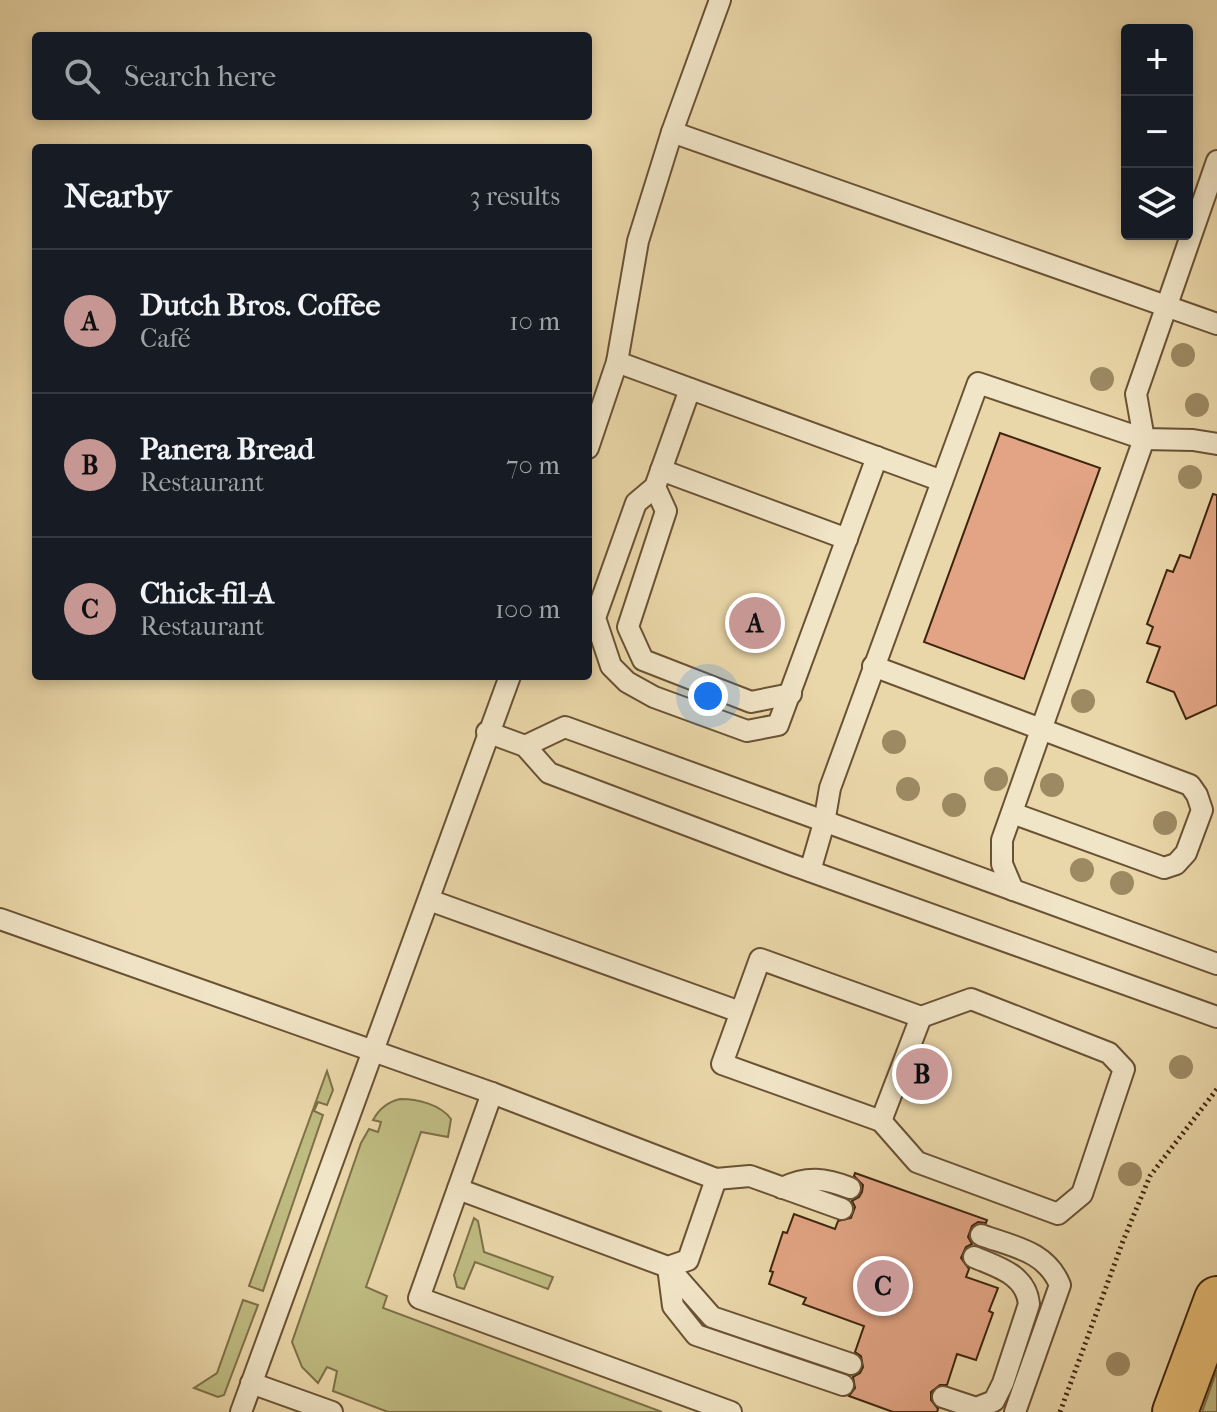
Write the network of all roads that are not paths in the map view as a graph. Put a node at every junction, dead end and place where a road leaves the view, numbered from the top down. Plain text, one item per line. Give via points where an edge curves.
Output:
1 (720, 0) edge
2 (672, 132) junction
3 (1217, 161) edge
4 (1166, 305) junction
5 (1217, 324) edge
6 (617, 362) junction
7 (690, 389) junction
8 (592, 436) edge
9 (1144, 439) junction
10 (1217, 444) edge
11 (877, 457) junction
12 (658, 479) junction
13 (942, 481) junction
14 (847, 539) junction
15 (873, 666) junction
16 (508, 680) edge
17 (791, 694) junction
18 (1042, 729) junction
19 (487, 732) junction
20 (525, 746) junction
21 (1012, 813) junction
22 (824, 823) junction
23 (810, 871) junction
24 (1013, 890) junction
25 (429, 900) junction
26 (0, 919) edge
27 (1217, 964) edge
28 (740, 1012) junction
29 (921, 1017) junction
30 (1217, 1017) edge
31 (372, 1051) junction
32 (492, 1093) junction
33 (881, 1121) junction
34 (716, 1179) junction
35 (782, 1188) junction
36 (850, 1188) dead end
37 (458, 1189) junction
38 (842, 1209) dead end
39 (981, 1235) dead end
40 (974, 1257) dead end
41 (668, 1267) junction
42 (1217, 1299) edge
43 (851, 1364) dead end
44 (251, 1383) junction
45 (843, 1385) dead end
46 (943, 1397) dead end
47 (241, 1412) edge
48 (332, 1412) edge
49 (731, 1412) edge
50 (1015, 1412) edge
51 (1175, 1412) edge

1 - 2 lane
2 - 4 lane
2 - 6 lane via 638,241
3 - 4 lane
4 - 5 lane
4 - 9 lane via 1136,394
6 - 7 lane
6 - 8 lane
7 - 11 lane
7 - 12 lane
9 - 10 lane
9 - 13 lane via 978,383
9 - 18 lane
11 - 13 lane
11 - 14 lane
12 - 14 lane
12 - 17 lane via 666,511 628,627 643,660 751,702
12 - 17 lane via 636,503 595,618 611,666 654,697 747,731 778,725
13 - 15 lane
14 - 17 lane
15 - 18 lane
15 - 22 lane via 830,788
16 - 19 lane
18 - 21 lane
18 - 21 lane via 1190,785 1202,810 1186,853 1164,868
19 - 20 lane
19 - 25 lane
20 - 22 lane via 565,727
20 - 23 lane via 549,773
21 - 24 lane via 1002,840 1002,864
22 - 23 lane
22 - 24 lane
23 - 30 lane
24 - 27 lane
25 - 28 lane
25 - 31 lane
26 - 31 lane
28 - 29 lane via 760,959
28 - 33 lane via 722,1064
29 - 33 lane
29 - 33 lane via 971,999 1109,1053 1124,1069 1082,1194 1058,1214 917,1162
31 - 32 lane
31 - 44 lane
32 - 34 lane
32 - 37 lane
34 - 35 lane via 750,1176
34 - 41 lane via 688,1260
35 - 36 lane via 811,1178
35 - 38 lane
37 - 41 lane
37 - 49 lane via 419,1298
39 - 50 lane via 1047,1263 1060,1285
40 - 46 lane via 1018,1279 1029,1304 994,1401 976,1408
41 - 43 lane via 712,1317
41 - 45 lane via 673,1306 696,1335
42 - 51 main road
44 - 47 lane
44 - 48 lane

